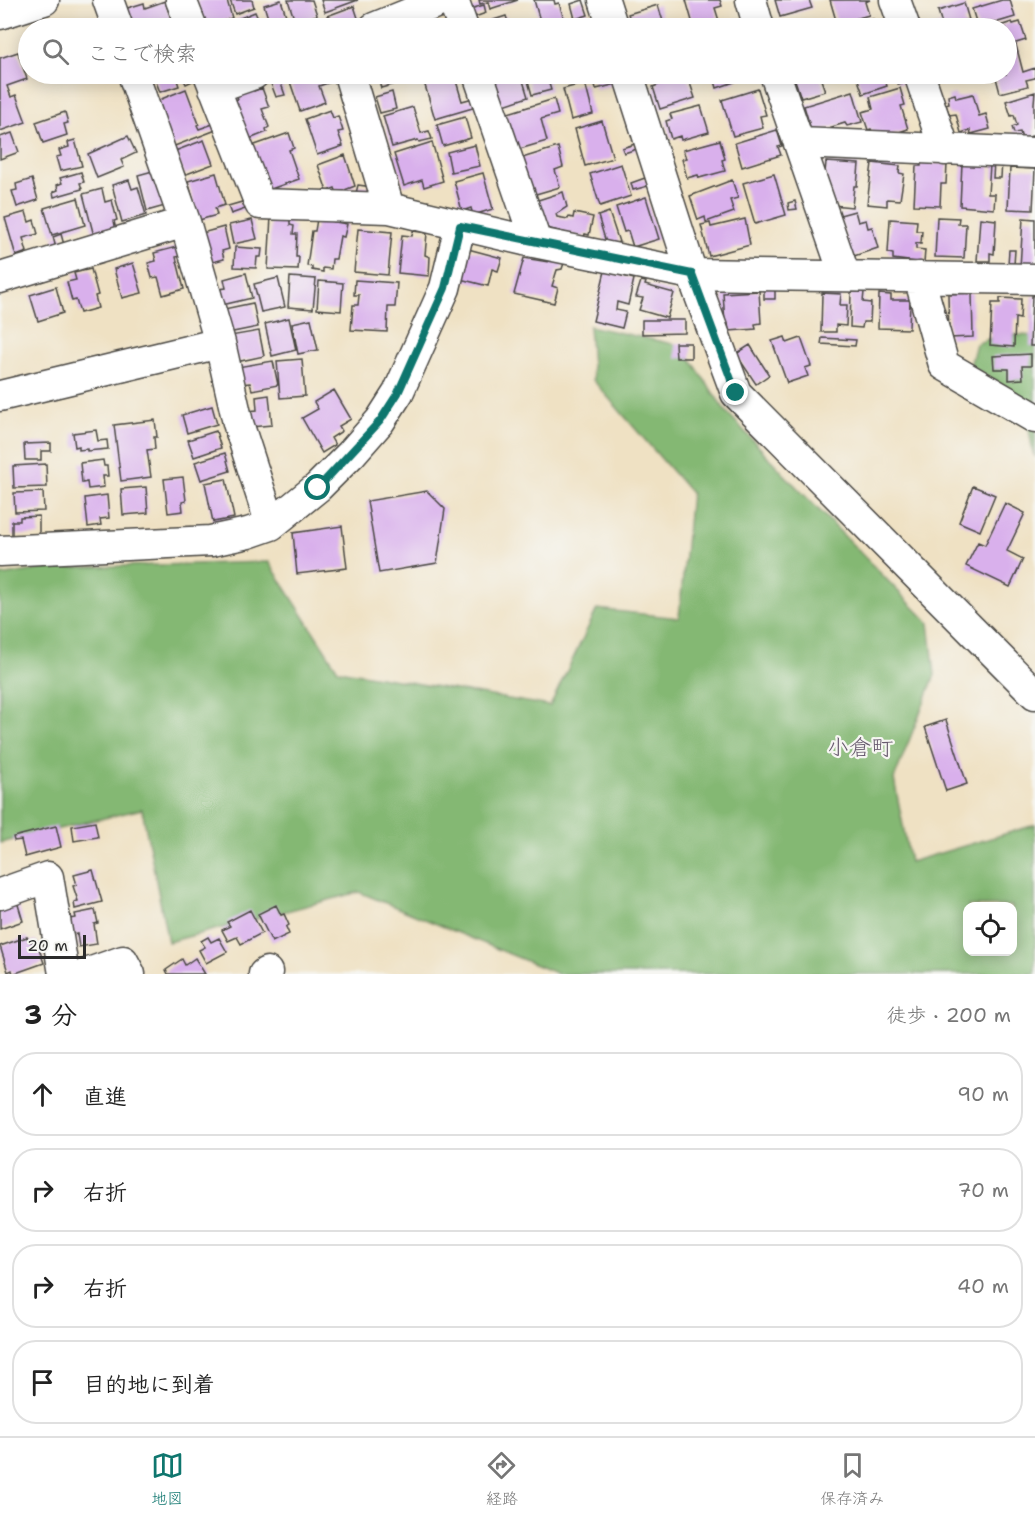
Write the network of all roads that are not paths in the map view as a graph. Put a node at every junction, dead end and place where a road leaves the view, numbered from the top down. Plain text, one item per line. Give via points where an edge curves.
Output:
1 (44, 0) edge
2 (108, 0) edge
3 (181, 0) edge
4 (443, 0) edge
5 (453, 0) edge
6 (604, 0) edge
7 (895, 0) edge
8 (0, 14) edge
9 (114, 18) edge
10 (188, 18) edge
11 (399, 18) edge
12 (459, 18) edge
13 (610, 18) edge
14 (901, 18) edge
15 (137, 84) edge
16 (213, 84) edge
17 (352, 84) edge
18 (481, 84) edge
19 (631, 84) edge
20 (779, 84) edge
21 (923, 84) edge
22 (800, 143) junction
23 (945, 150) junction
24 (1035, 153) edge
25 (389, 208) junction
26 (185, 222) junction
27 (460, 226) junction
28 (536, 242) junction
29 (692, 274) junction
30 (845, 276) junction
31 (919, 277) junction
32 (0, 278) edge
33 (1035, 279) edge
34 (220, 343) junction
35 (0, 396) edge
36 (1035, 418) edge
37 (271, 525) junction
38 (0, 551) edge
39 (1035, 694) edge
40 (0, 894) edge
41 (64, 974) edge
42 (86, 974) edge
43 (130, 974) edge

1 - 8 street
2 - 9 street
3 - 10 street
4 - 11 street
5 - 12 street
6 - 13 street
7 - 14 street
15 - 26 street
16 - 25 street via 260,204
17 - 25 street
18 - 28 street
19 - 29 street
20 - 22 street
21 - 23 street
22 - 23 street
22 - 30 street
23 - 24 street
25 - 27 street
26 - 32 street
26 - 34 street
27 - 28 street
27 - 37 street via 445,288 398,393 351,454 318,488
28 - 29 street
29 - 30 street
29 - 39 street via 736,393
30 - 31 street
31 - 33 street
31 - 36 street via 944,365
34 - 35 street
34 - 37 street via 238,423
37 - 38 street via 211,541
40 - 41 street via 48,878
42 - 43 street via 123,961

